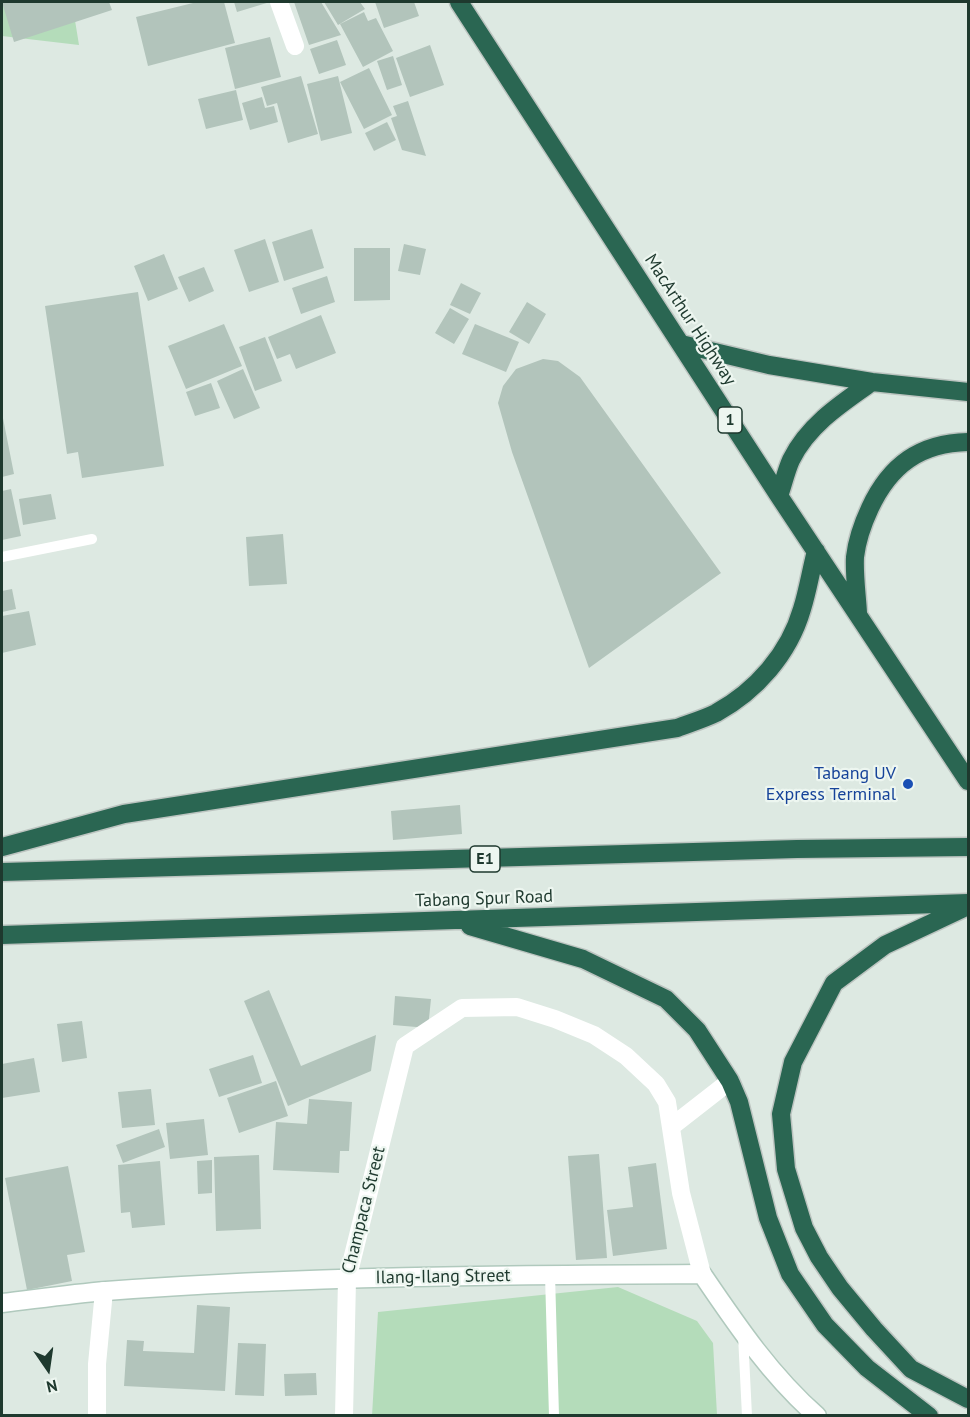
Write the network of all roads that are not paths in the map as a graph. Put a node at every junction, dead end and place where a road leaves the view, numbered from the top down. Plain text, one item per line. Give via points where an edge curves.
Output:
1 (279, 2) edge
2 (459, 2) edge
3 (295, 46) dead end
4 (681, 344) junction
5 (872, 382) junction
6 (969, 392) edge
7 (969, 442) edge
8 (779, 496) junction
9 (92, 539) dead end
10 (816, 551) junction
11 (2, 557) edge
12 (858, 613) junction
13 (969, 781) edge
14 (2, 847) edge
15 (969, 847) edge
16 (2, 872) edge
17 (969, 905) edge
18 (453, 921) junction
19 (2, 935) edge
20 (730, 1082) junction
21 (670, 1127) junction
22 (702, 1274) junction
23 (550, 1275) junction
24 (347, 1280) junction
25 (104, 1291) junction
26 (2, 1303) edge
27 (743, 1334) junction
28 (969, 1399) edge
29 (97, 1416) edge
30 (344, 1416) edge
31 (554, 1416) edge
32 (747, 1416) edge
33 (817, 1416) edge
34 (929, 1416) edge

1 - 3 street
2 - 4 highway, MacArthur Highway / 1
4 - 5 highway via 769,365
4 - 8 highway, MacArthur Highway / 1
5 - 6 highway
5 - 8 highway via 818,423 790,461
7 - 12 highway via 955,442 912,456 879,489 863,524 855,557
8 - 10 highway, MacArthur Highway / 1
9 - 11 lane
10 - 12 highway, MacArthur Highway / 1
10 - 14 highway via 802,611 763,678 714,714 677,728 124,814
12 - 13 highway, MacArthur Highway / 1
15 - 16 highway, E1
17 - 18 highway, Tabang Spur Road
17 - 28 highway via 885,945 834,983 793,1062 781,1114 786,1168 804,1228 819,1257 873,1329 911,1369
18 - 19 highway, Tabang Spur Road
18 - 20 highway via 584,959 666,999 697,1030
20 - 21 street
20 - 34 highway via 739,1102 768,1218 790,1274 825,1325 867,1368
21 - 22 street, Champaca Street via 681,1193
21 - 24 street, Champaca Street via 667,1102 656,1084 626,1056 594,1035 517,1007 462,1008 405,1046
22 - 23 street, Ilang-Ilang Street
22 - 27 street
23 - 24 street, Ilang-Ilang Street
23 - 31 lane
24 - 25 street, Ilang-Ilang Street
24 - 30 street, Champaca Street
25 - 26 street, Ilang-Ilang Street
25 - 29 street
27 - 32 lane
27 - 33 street

